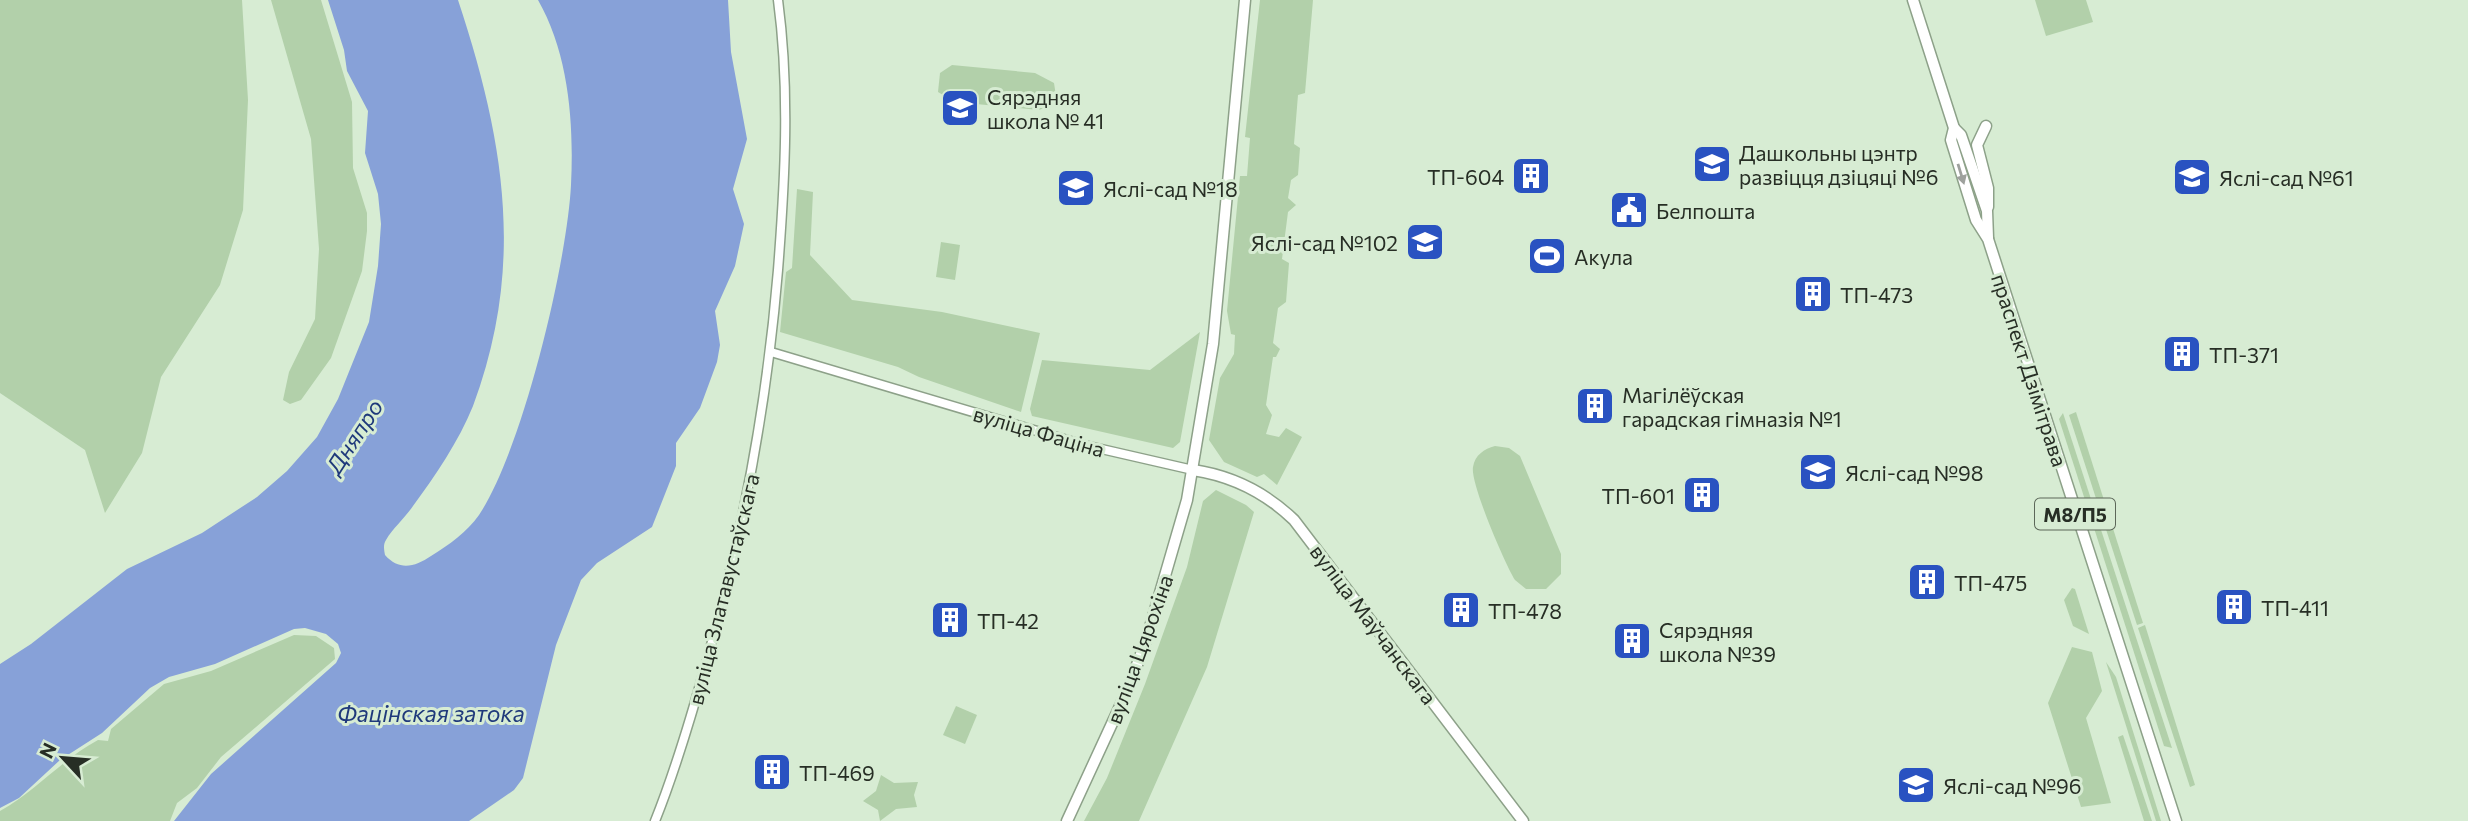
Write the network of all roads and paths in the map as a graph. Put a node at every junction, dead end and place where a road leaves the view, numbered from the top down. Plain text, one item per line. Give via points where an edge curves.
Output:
1 (778, 0) edge
2 (1245, 0) edge
3 (1913, 0) edge
4 (1986, 126) dead end
5 (1954, 128) junction
6 (1987, 211) junction
7 (1989, 239) junction
8 (771, 352) junction
9 (1193, 470) junction
10 (655, 821) edge
11 (1067, 821) edge
12 (1523, 821) edge
13 (2176, 821) edge

1 - 8 street via 786,143
2 - 9 main road via 1213,344
3 - 5 main road, праспект Дзімітрава / М8/П5
4 - 6 main road via 1977,145 1988,188
5 - 6 main road via 1961,135
5 -> 7 main road, праспект Дзімітрава / М8/П5 via 1951,140 1972,208
6 - 7 main road
7 - 13 main road, праспект Дзімітрава / М8/П5
8 - 9 street, вуліца Фаціна via 1084,445
8 - 10 street, вуліца Златавустаўскага via 755,465 735,559
9 - 11 main road, вуліца Цярохіна via 1146,641
9 - 12 main road, вуліца Маўчанскага via 1241,483 1267,496 1294,520

